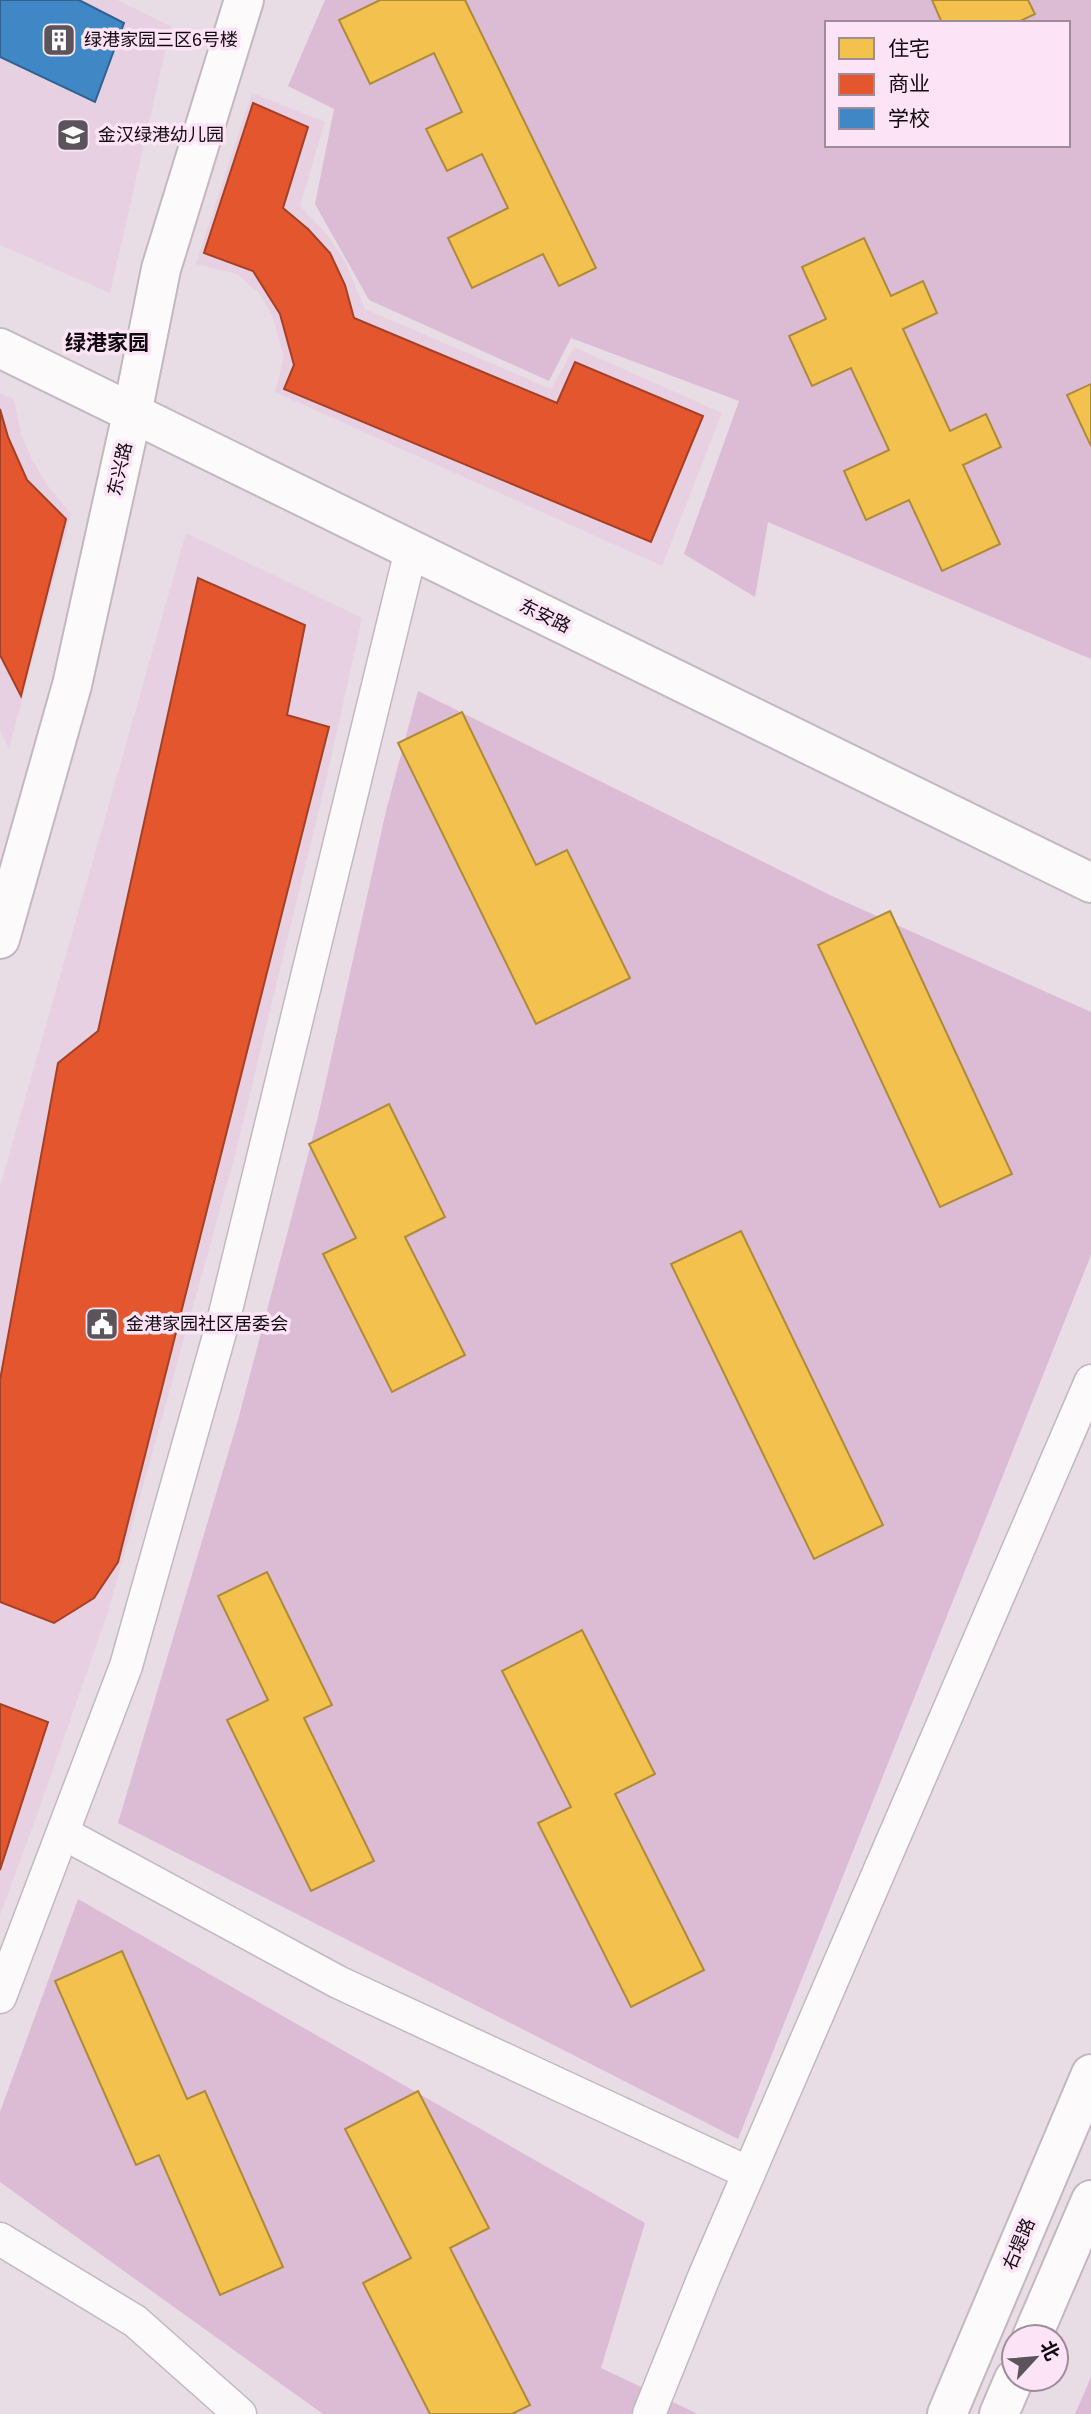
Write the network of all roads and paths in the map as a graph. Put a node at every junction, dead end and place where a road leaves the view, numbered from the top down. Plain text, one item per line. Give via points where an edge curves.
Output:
1 (242, 1) edge
2 (0, 348) edge
3 (132, 414) junction
4 (411, 550) junction
5 (1091, 883) edge
6 (0, 939) edge
7 (1091, 1381) edge
8 (63, 1833) junction
9 (0, 1997) edge
10 (1091, 2074) edge
11 (748, 2173) junction
12 (1091, 2200) edge
13 (0, 2239) edge
14 (1038, 2323) edge
15 (1008, 2393) edge
16 (240, 2414) edge
17 (649, 2414) edge
18 (947, 2414) edge
19 (999, 2414) edge

1 - 3 street, 东兴路 via 161,270
2 - 3 street, 东安路
3 - 4 street, 东安路
3 - 6 street, 东兴路 via 72,685
4 - 5 street, 东安路
4 - 8 street via 224,1318 126,1666
7 - 11 street
8 - 9 street
8 - 11 street via 338,1982
10 - 18 street, 右堤路
11 - 17 street
12 - 14 street
13 - 16 street via 135,2321
15 - 19 street

